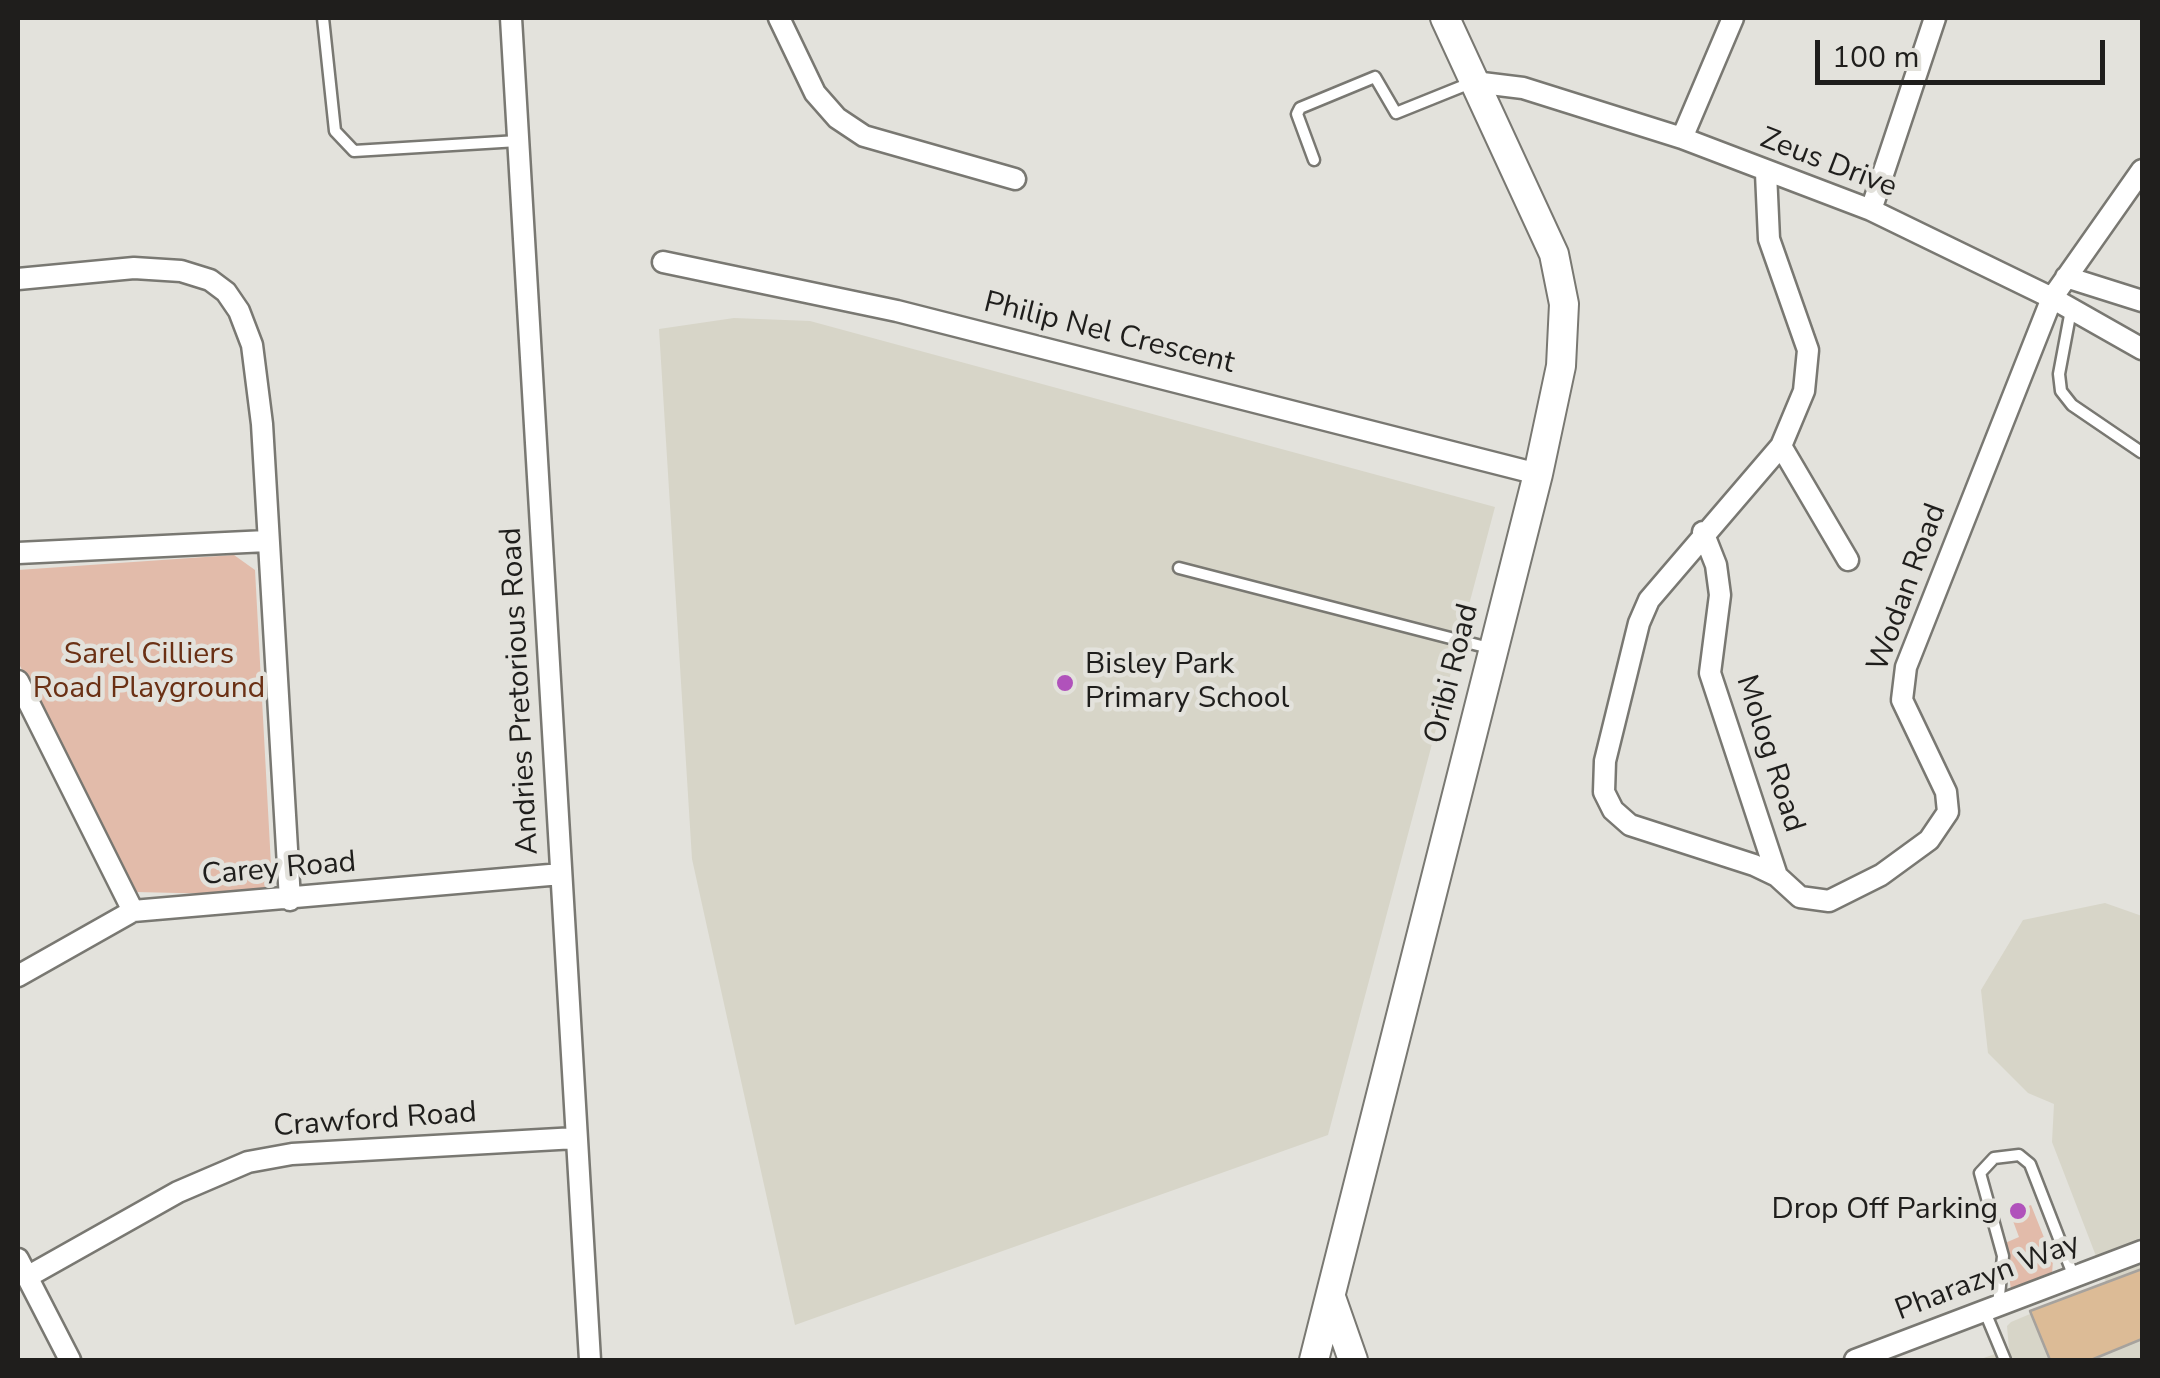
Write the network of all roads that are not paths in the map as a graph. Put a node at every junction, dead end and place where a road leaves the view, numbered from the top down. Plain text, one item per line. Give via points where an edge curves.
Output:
1 (322, 18) edge
2 (511, 18) edge
3 (779, 18) edge
4 (1444, 18) edge
5 (1733, 18) edge
6 (1935, 18) edge
7 (1474, 82) junction
8 (1682, 138) junction
9 (519, 141) junction
10 (1314, 160) dead end
11 (2142, 170) edge
12 (1766, 173) junction
13 (1014, 179) dead end
14 (1870, 210) junction
15 (663, 262) dead end
16 (2066, 277) junction
17 (18, 279) edge
18 (2052, 298) junction
19 (2142, 301) edge
20 (2072, 309) junction
21 (2142, 349) edge
22 (1781, 446) junction
23 (2142, 452) edge
24 (1538, 474) junction
25 (1703, 532) junction
26 (267, 541) junction
27 (18, 553) edge
28 (1848, 560) dead end
29 (1179, 568) dead end
30 (1493, 649) junction
31 (18, 681) edge
32 (562, 874) junction
33 (1777, 876) junction
34 (290, 900) junction
35 (133, 911) junction
36 (18, 976) edge
37 (576, 1138) junction
38 (2142, 1251) edge
39 (22, 1268) edge
40 (2074, 1277) junction
41 (1330, 1289) junction
42 (1991, 1309) junction
43 (70, 1360) edge
44 (590, 1360) edge
45 (1314, 1360) edge
46 (1353, 1360) edge
47 (1856, 1360) edge
48 (2005, 1360) edge

1 - 9 lane via 334,131 354,151
2 - 9 street, Andries Pretorious Road
3 - 13 street via 814,93 836,118 864,136
4 - 7 street, Oribi Road
5 - 8 street
6 - 14 street
7 - 8 street, Zeus Drive via 1524,88
7 - 10 lane via 1396,113 1376,77 1300,108
7 - 24 street, Oribi Road via 1560,278 1561,366
8 - 12 street, Zeus Drive
9 - 32 street, Andries Pretorious Road
11 - 16 street
12 - 14 street, Zeus Drive
12 - 22 street, Wodan Road via 1769,239 1808,350 1804,391
14 - 18 street, Zeus Drive
15 - 24 street, Philip Nel Crescent via 897,311
16 - 18 street
16 - 19 street
17 - 26 street via 134,268 198,274 226,292 252,345
18 - 20 street, Zeus Drive
18 - 33 street, Wodan Road via 1900,686 1946,792 1948,812 1929,840 1839,897 1809,900
20 - 21 street, Zeus Drive
20 - 23 lane via 2061,391
22 - 25 street, Wodan Road
22 - 28 street
24 - 30 street, Oribi Road
25 - 33 street, Molog Road via 1720,595 1710,672
25 - 33 street, Wodan Road via 1659,583 1639,623 1604,792 1630,825
26 - 27 street
26 - 34 street
29 - 30 lane
30 - 41 street, Oribi Road
31 - 35 street
32 - 34 street, Carey Road
32 - 37 street, Andries Pretorious Road
34 - 35 street, Carey Road
35 - 36 street, Carey Road
37 - 39 street, Crawford Road via 248,1162
37 - 44 street, Andries Pretorious Road
38 - 40 street, Pharazyn Way
39 - 43 street
40 - 42 street, Pharazyn Way
40 - 42 lane via 2030,1164 2019,1155 1994,1158 1980,1174 2003,1256
41 - 45 street, Oribi Road
41 - 46 street
42 - 47 street, Pharazyn Way
42 - 48 lane

